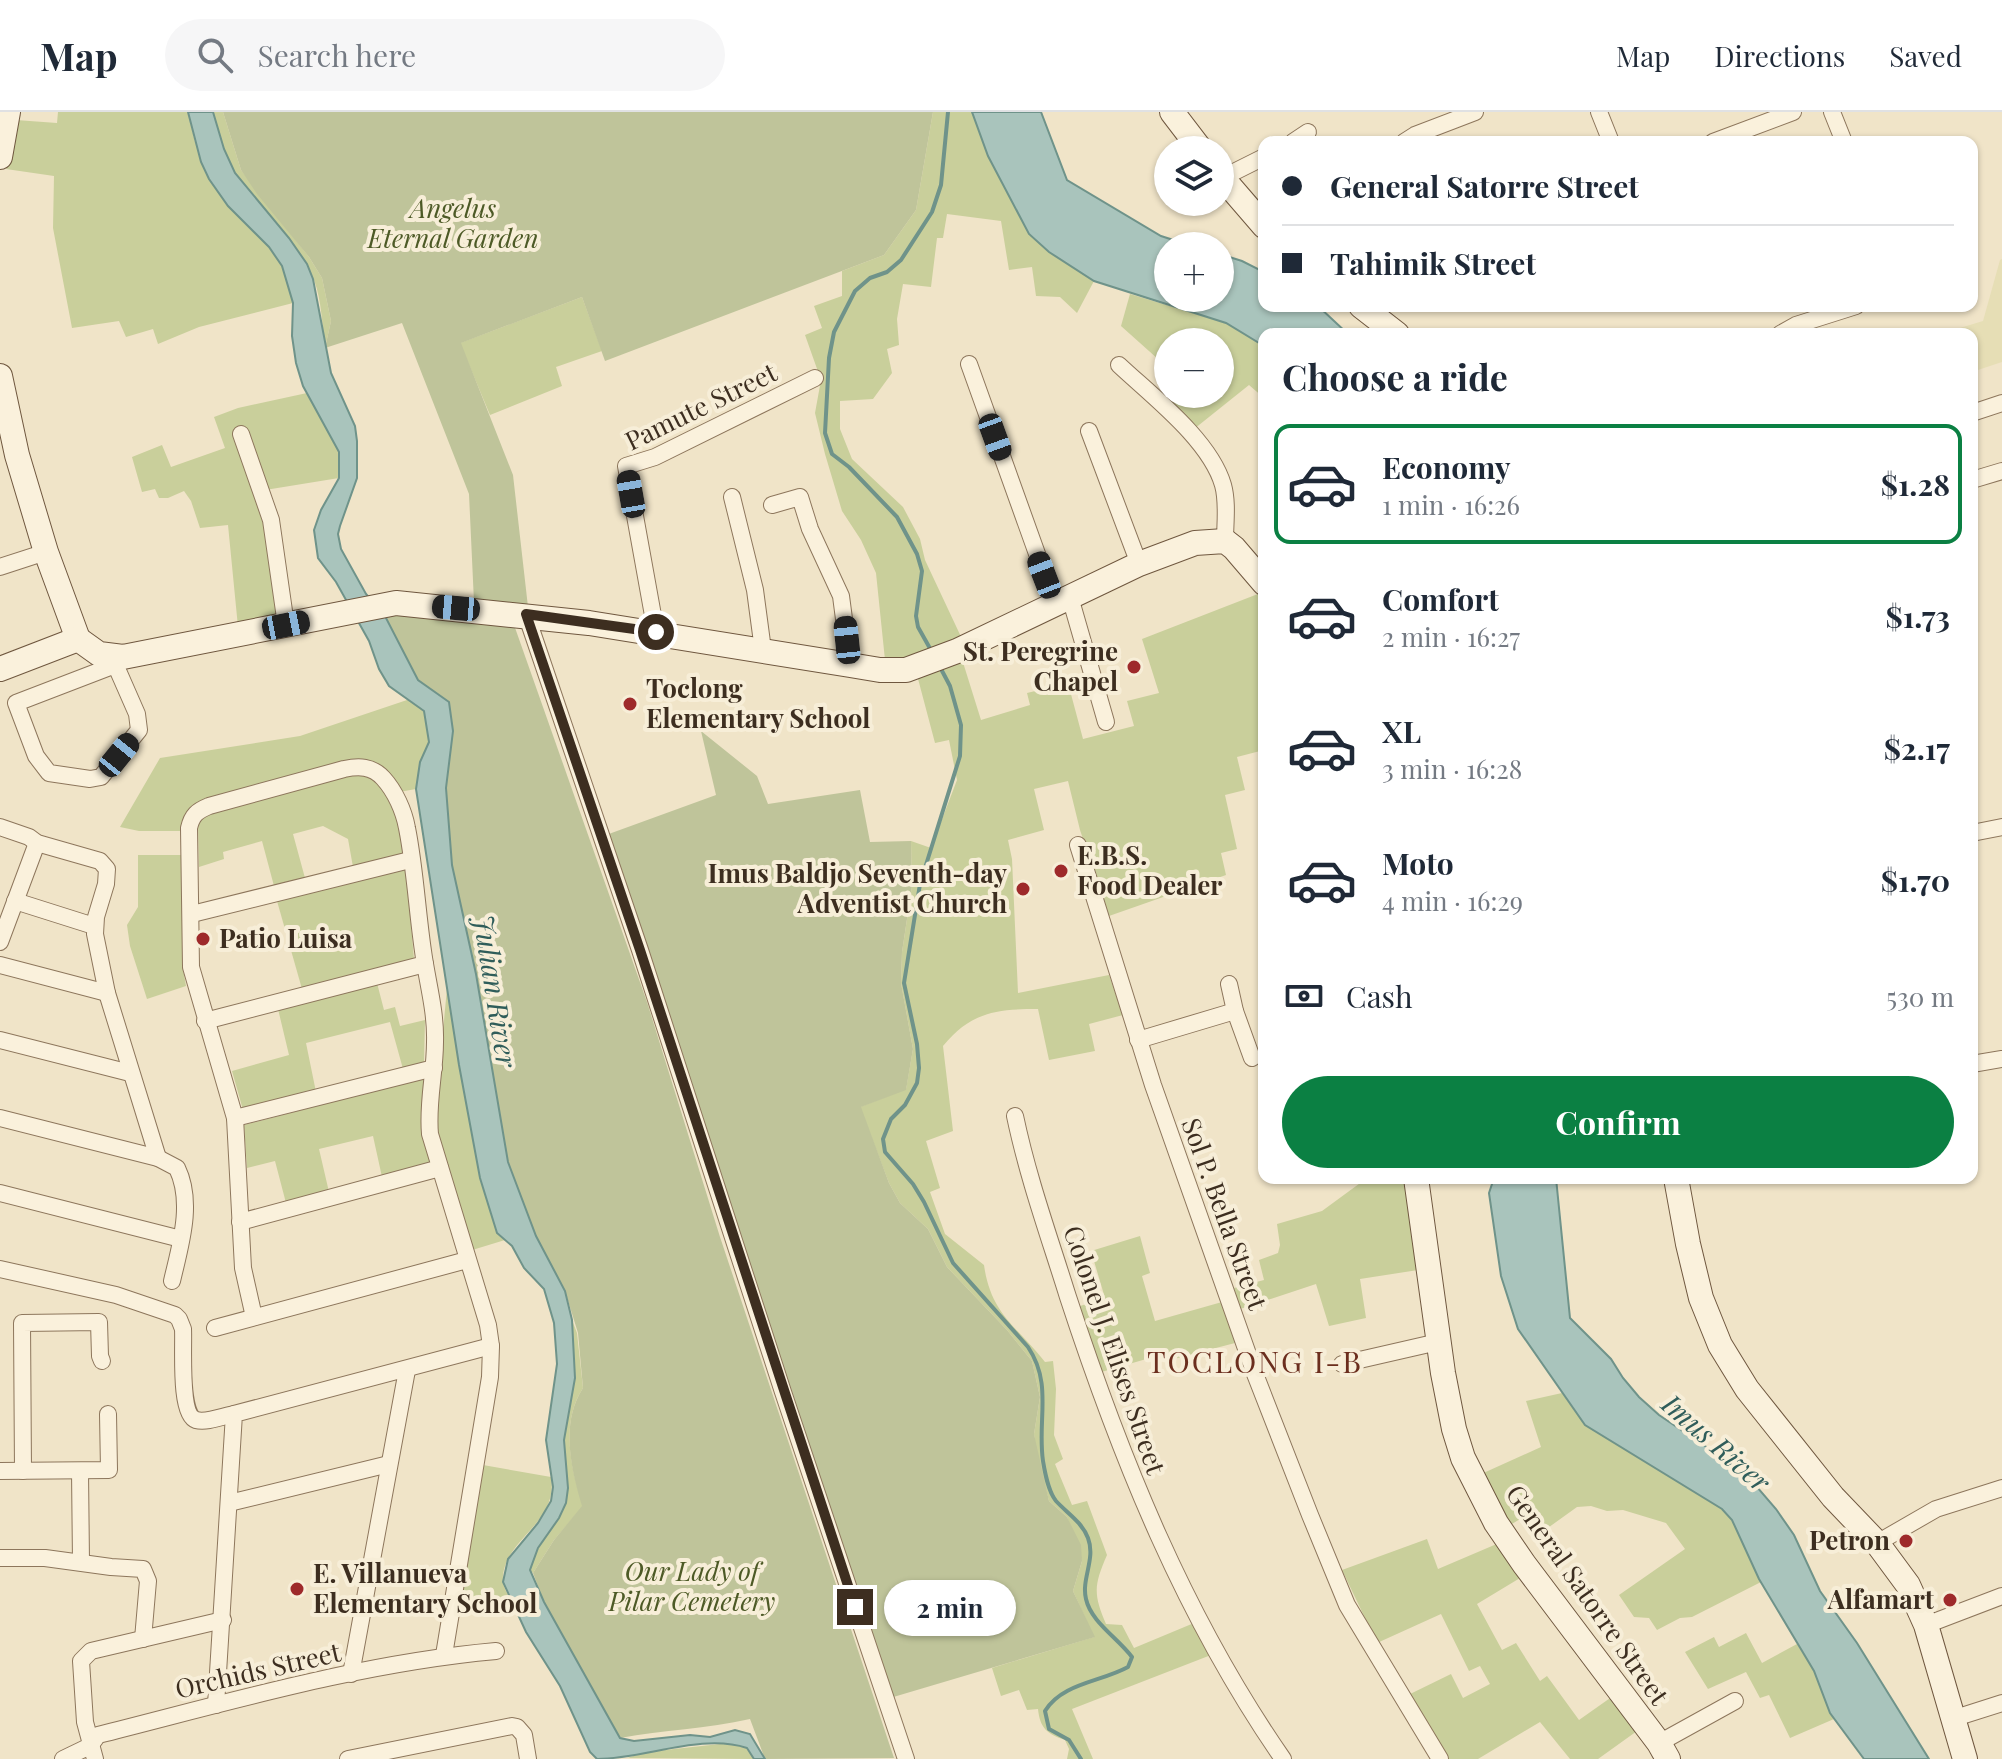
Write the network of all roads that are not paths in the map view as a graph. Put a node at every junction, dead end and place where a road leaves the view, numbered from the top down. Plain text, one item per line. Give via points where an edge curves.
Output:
1 (8, 112) edge
2 (1172, 112) edge
3 (1475, 112) edge
4 (1599, 112) edge
5 (1793, 112) edge
6 (1832, 112) edge
7 (1308, 132) dead end
8 (1190, 136) edge
9 (1302, 136) edge
10 (1413, 136) edge
11 (1609, 136) edge
12 (1729, 136) edge
13 (1842, 136) edge
14 (0, 157) edge
15 (1258, 160) edge
16 (1234, 170) edge
17 (1234, 191) edge
18 (1258, 219) edge
19 (1369, 312) edge
20 (1837, 312) edge
21 (1389, 328) edge
22 (1791, 328) edge
23 (969, 364) dead end
24 (1119, 365) dead end
25 (0, 376) edge
26 (815, 378) dead end
27 (2002, 403) edge
28 (1978, 411) edge
29 (1089, 431) dead end
30 (241, 434) dead end
31 (9, 458) edge
32 (2002, 471) edge
33 (1978, 478) edge
34 (732, 497) dead end
35 (772, 505) dead end
36 (1225, 541) junction
37 (46, 552) junction
38 (1139, 564) junction
39 (0, 567) edge
40 (1258, 576) edge
41 (1062, 600) junction
42 (526, 614) junction
43 (286, 625) junction
44 (656, 632) junction
45 (78, 639) junction
46 (763, 650) junction
47 (113, 661) junction
48 (850, 665) junction
49 (0, 669) edge
50 (1106, 722) dead end
51 (0, 827) edge
52 (2002, 827) edge
53 (1978, 832) edge
54 (37, 843) junction
55 (1078, 845) dead end
56 (410, 860) junction
57 (15, 901) junction
58 (192, 914) junction
59 (94, 926) junction
60 (0, 942) edge
61 (425, 964) junction
62 (0, 965) edge
63 (1229, 984) dead end
64 (107, 993) junction
65 (1235, 1011) junction
66 (205, 1021) junction
67 (0, 1040) edge
68 (1138, 1040) junction
69 (1252, 1058) dead end
70 (2002, 1059) edge
71 (1978, 1063) edge
72 (434, 1068) junction
73 (130, 1073) junction
74 (1015, 1116) dead end
75 (0, 1118) edge
76 (235, 1118) junction
77 (158, 1158) junction
78 (440, 1168) junction
79 (1417, 1184) edge
80 (1677, 1184) edge
81 (0, 1193) edge
82 (240, 1222) junction
83 (181, 1239) junction
84 (467, 1260) junction
85 (0, 1269) edge
86 (172, 1281) dead end
87 (254, 1317) junction
88 (215, 1328) dead end
89 (1438, 1342) junction
90 (491, 1346) junction
91 (102, 1361) dead end
92 (1342, 1364) dead end
93 (407, 1370) junction
94 (108, 1414) dead end
95 (234, 1414) junction
96 (389, 1464) junction
97 (0, 1471) edge
98 (23, 1471) junction
99 (80, 1471) junction
100 (2002, 1488) edge
101 (229, 1503) junction
102 (1877, 1543) junction
103 (0, 1558) edge
104 (81, 1562) junction
105 (2002, 1596) edge
106 (223, 1620) junction
107 (1926, 1625) junction
108 (143, 1639) junction
109 (496, 1651) dead end
110 (444, 1655) junction
111 (351, 1674) junction
112 (1735, 1701) dead end
113 (2002, 1703) edge
114 (216, 1705) junction
115 (1952, 1719) junction
116 (1664, 1751) edge
117 (93, 1753) edge
118 (63, 1759) edge
119 (348, 1759) edge
120 (528, 1759) edge
121 (906, 1759) edge
122 (1283, 1759) edge
123 (1440, 1759) edge
124 (1965, 1759) edge

1 - 14 street
2 - 8 street
3 - 10 street
4 - 11 street
5 - 12 street
6 - 13 street
7 - 9 street
15 - 16 street
17 - 18 street
19 - 21 street
20 - 22 street
23 - 41 street
24 - 36 street via 1191,433 1220,478
25 - 31 street
26 - 44 street, Pamute Street via 655,457 626,466
27 - 28 street
29 - 38 street
30 - 43 street via 271,520
31 - 37 street
32 - 33 street
34 - 46 street via 753,579
35 - 48 street via 800,497 841,596
36 - 38 street via 1195,543
36 - 40 street
37 - 39 street
37 - 45 street
38 - 41 street
41 - 48 street via 920,666 891,670
41 - 50 street
42 - 43 street via 396,603
42 - 44 street
42 - 121 street
43 - 47 street
44 - 46 street
45 - 47 street
45 - 49 street
46 - 48 street
47 - 47 street via 139,730 101,777 49,773 36,756 16,703
51 - 54 street
52 - 53 street
54 - 57 street
54 - 59 street via 105,864 108,874
55 - 68 street, Sol P. Bella Street
56 - 58 street
56 - 58 street via 407,828 386,781 366,768 344,769 198,811 189,828
56 - 61 street
57 - 59 street
57 - 60 street
58 - 66 street via 191,967
59 - 64 street
61 - 66 street
61 - 72 street via 434,1014
62 - 64 street
63 - 65 street
64 - 73 street
65 - 68 street
65 - 69 street
66 - 76 street
67 - 73 street
68 - 123 street, Sol P. Bella Street via 1255,1374 1331,1569 1347,1605
70 - 71 street
72 - 76 street
72 - 78 street via 428,1115
73 - 77 street
74 - 122 street, Colonel J. Elises Street via 1030,1183 1143,1503 1195,1613
75 - 77 street
76 - 82 street
77 - 83 street via 177,1168 181,1177
78 - 82 street
78 - 84 street
79 - 89 street, General Satorre Street
80 - 102 street via 1701,1298 1728,1360 1833,1497
81 - 83 street
82 - 87 street
83 - 86 street
84 - 87 street
84 - 90 street
85 - 95 street via 116,1295 175,1315 183,1329 188,1413 200,1421
87 - 88 street
89 - 92 street
89 - 116 street, General Satorre Street via 1458,1444 1496,1523
90 - 93 street
90 - 110 street
91 - 98 street via 99,1322 22,1323
93 - 95 street
93 - 96 street
94 - 99 street via 109,1470
95 - 101 street
96 - 101 street
96 - 111 street
97 - 98 street
98 - 99 street
99 - 104 street
100 - 102 street via 1936,1509
101 - 106 street
102 - 107 street via 1908,1585
103 - 104 street
104 - 108 street via 143,1569 148,1581
105 - 107 street
106 - 108 street
106 - 114 street
107 - 115 street
108 - 117 street via 91,1651 81,1661
109 - 110 street, Orchids Street
110 - 111 street, Orchids Street
111 - 114 street, Orchids Street
112 - 116 street
113 - 115 street
114 - 117 street, Orchids Street via 98,1735
115 - 124 street
117 - 118 street, Orchids Street
119 - 120 street via 512,1726 524,1735

